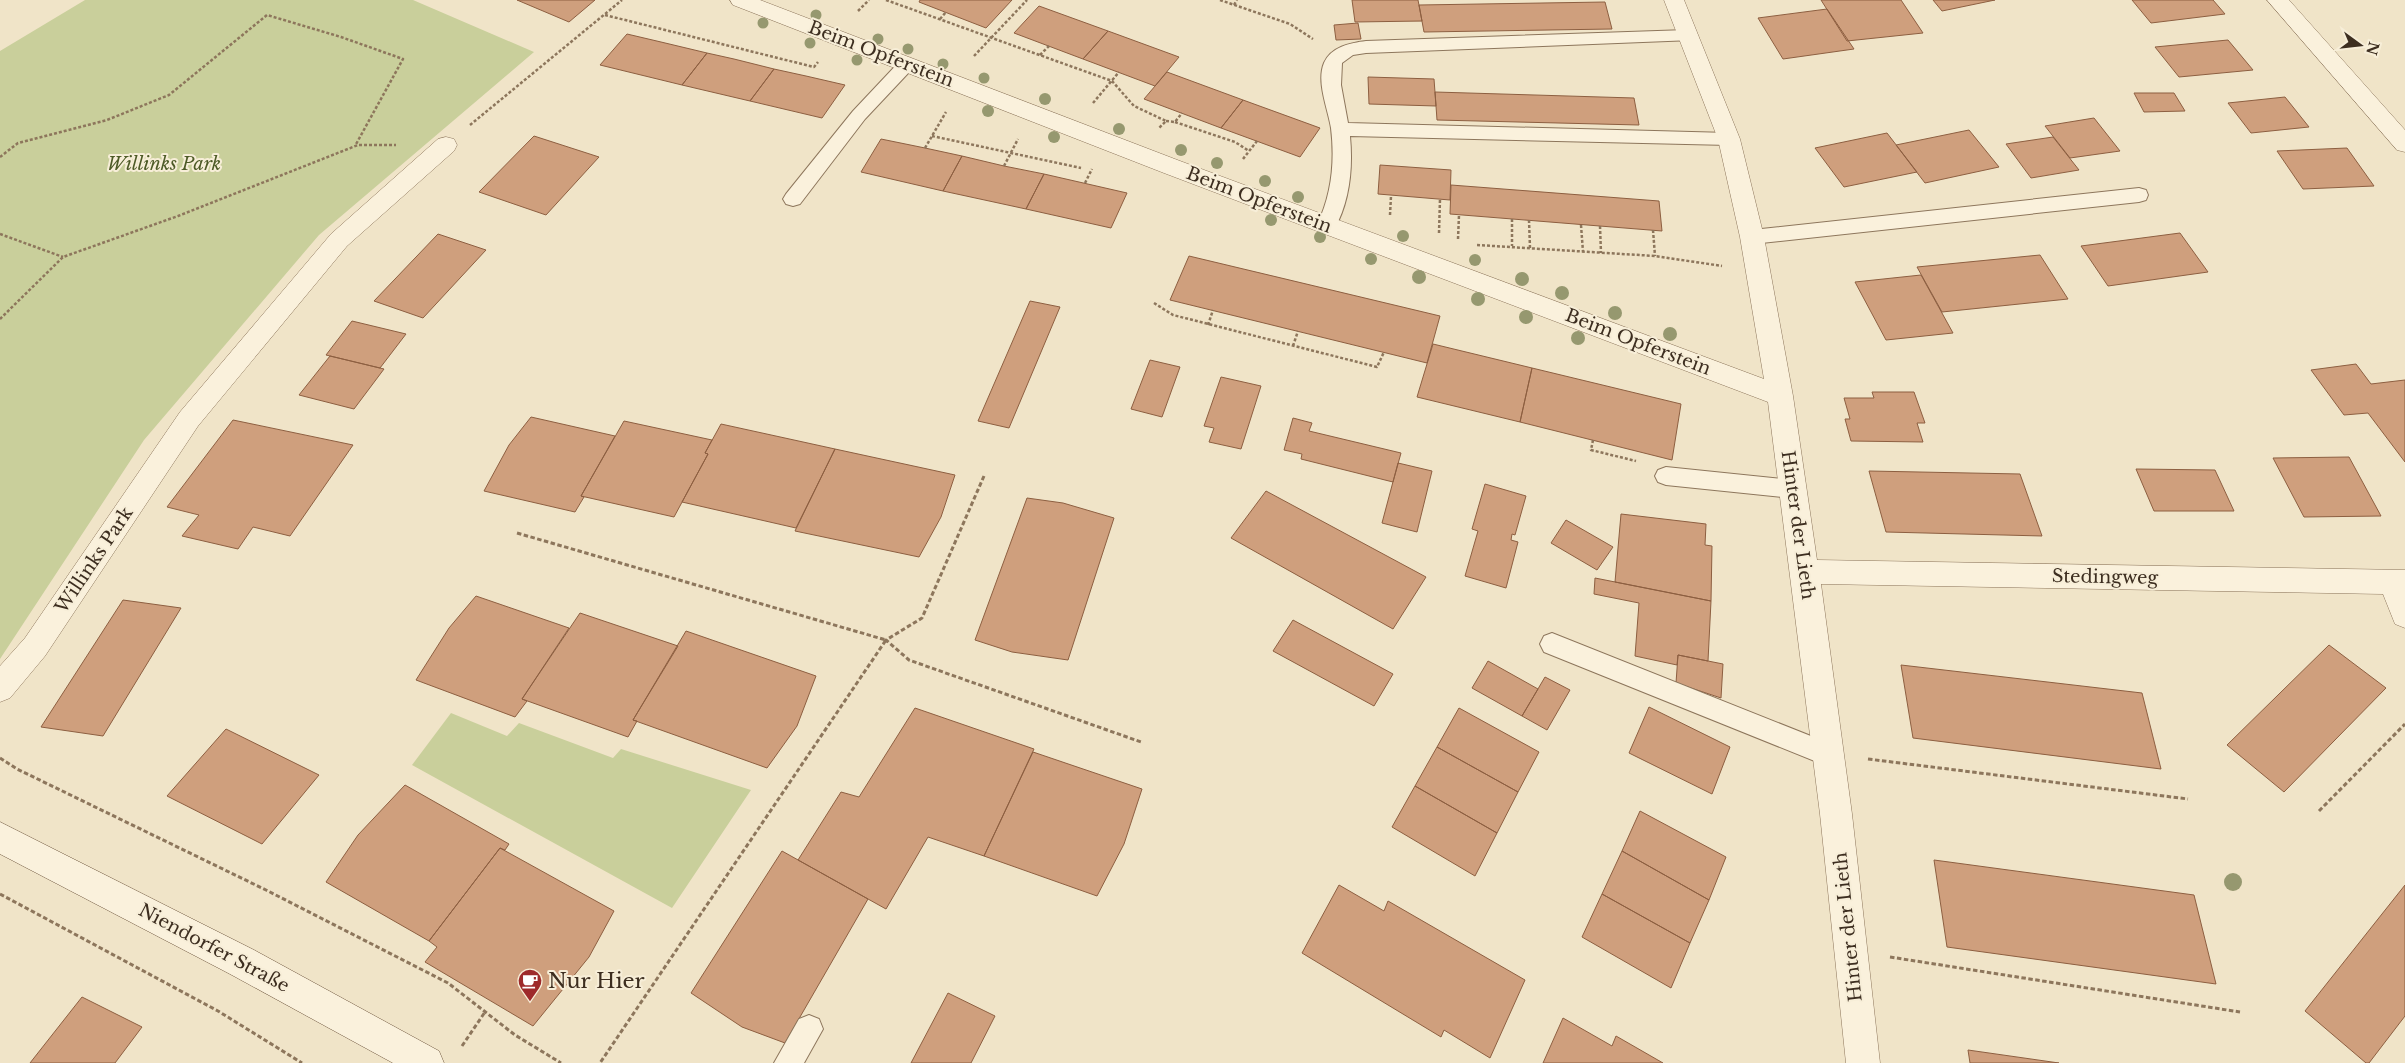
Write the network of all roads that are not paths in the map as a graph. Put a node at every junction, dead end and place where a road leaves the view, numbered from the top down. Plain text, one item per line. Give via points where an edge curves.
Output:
1 (740, 0) edge
2 (1674, 0) edge
3 (2277, 0) edge
4 (1687, 36) junction
5 (907, 64) junction
6 (1340, 129) junction
7 (1729, 139) junction
8 (2405, 144) edge
9 (446, 145) road end
10 (2139, 195) dead end
11 (793, 200) dead end
12 (1327, 225) junction
13 (1752, 237) junction
14 (1780, 396) junction
15 (1666, 476) road end
16 (1793, 489) junction
17 (1805, 572) junction
18 (2398, 582) edge
19 (2405, 615) edge
20 (1552, 644) dead end
21 (0, 688) edge
22 (1827, 754) junction
23 (0, 837) edge
24 (809, 1029) dead end
25 (426, 1063) edge
26 (788, 1063) edge
27 (1863, 1063) edge

1 - 5 street, Beim Opferstein
2 - 4 street, Hinter der Lieth
3 - 8 street
4 - 6 lane via 1349,50 1333,63 1331,73
4 - 7 street, Hinter der Lieth
5 - 11 lane via 859,116
5 - 12 street, Beim Opferstein
6 - 7 lane
6 - 12 lane via 1342,165 1339,191 1336,208
7 - 13 street, Hinter der Lieth
9 - 21 street, Willinks Park via 339,240 189,419 35,646
10 - 13 lane
12 - 14 street, Beim Opferstein
13 - 14 street, Hinter der Lieth
14 - 16 street, Hinter der Lieth
15 - 16 lane
16 - 17 street, Hinter der Lieth
17 - 18 street, Stedingweg
17 - 22 street, Hinter der Lieth
18 - 19 street
20 - 22 lane
22 - 27 street, Hinter der Lieth
23 - 25 street, Niendorfer Straße via 242,962
24 - 26 lane

